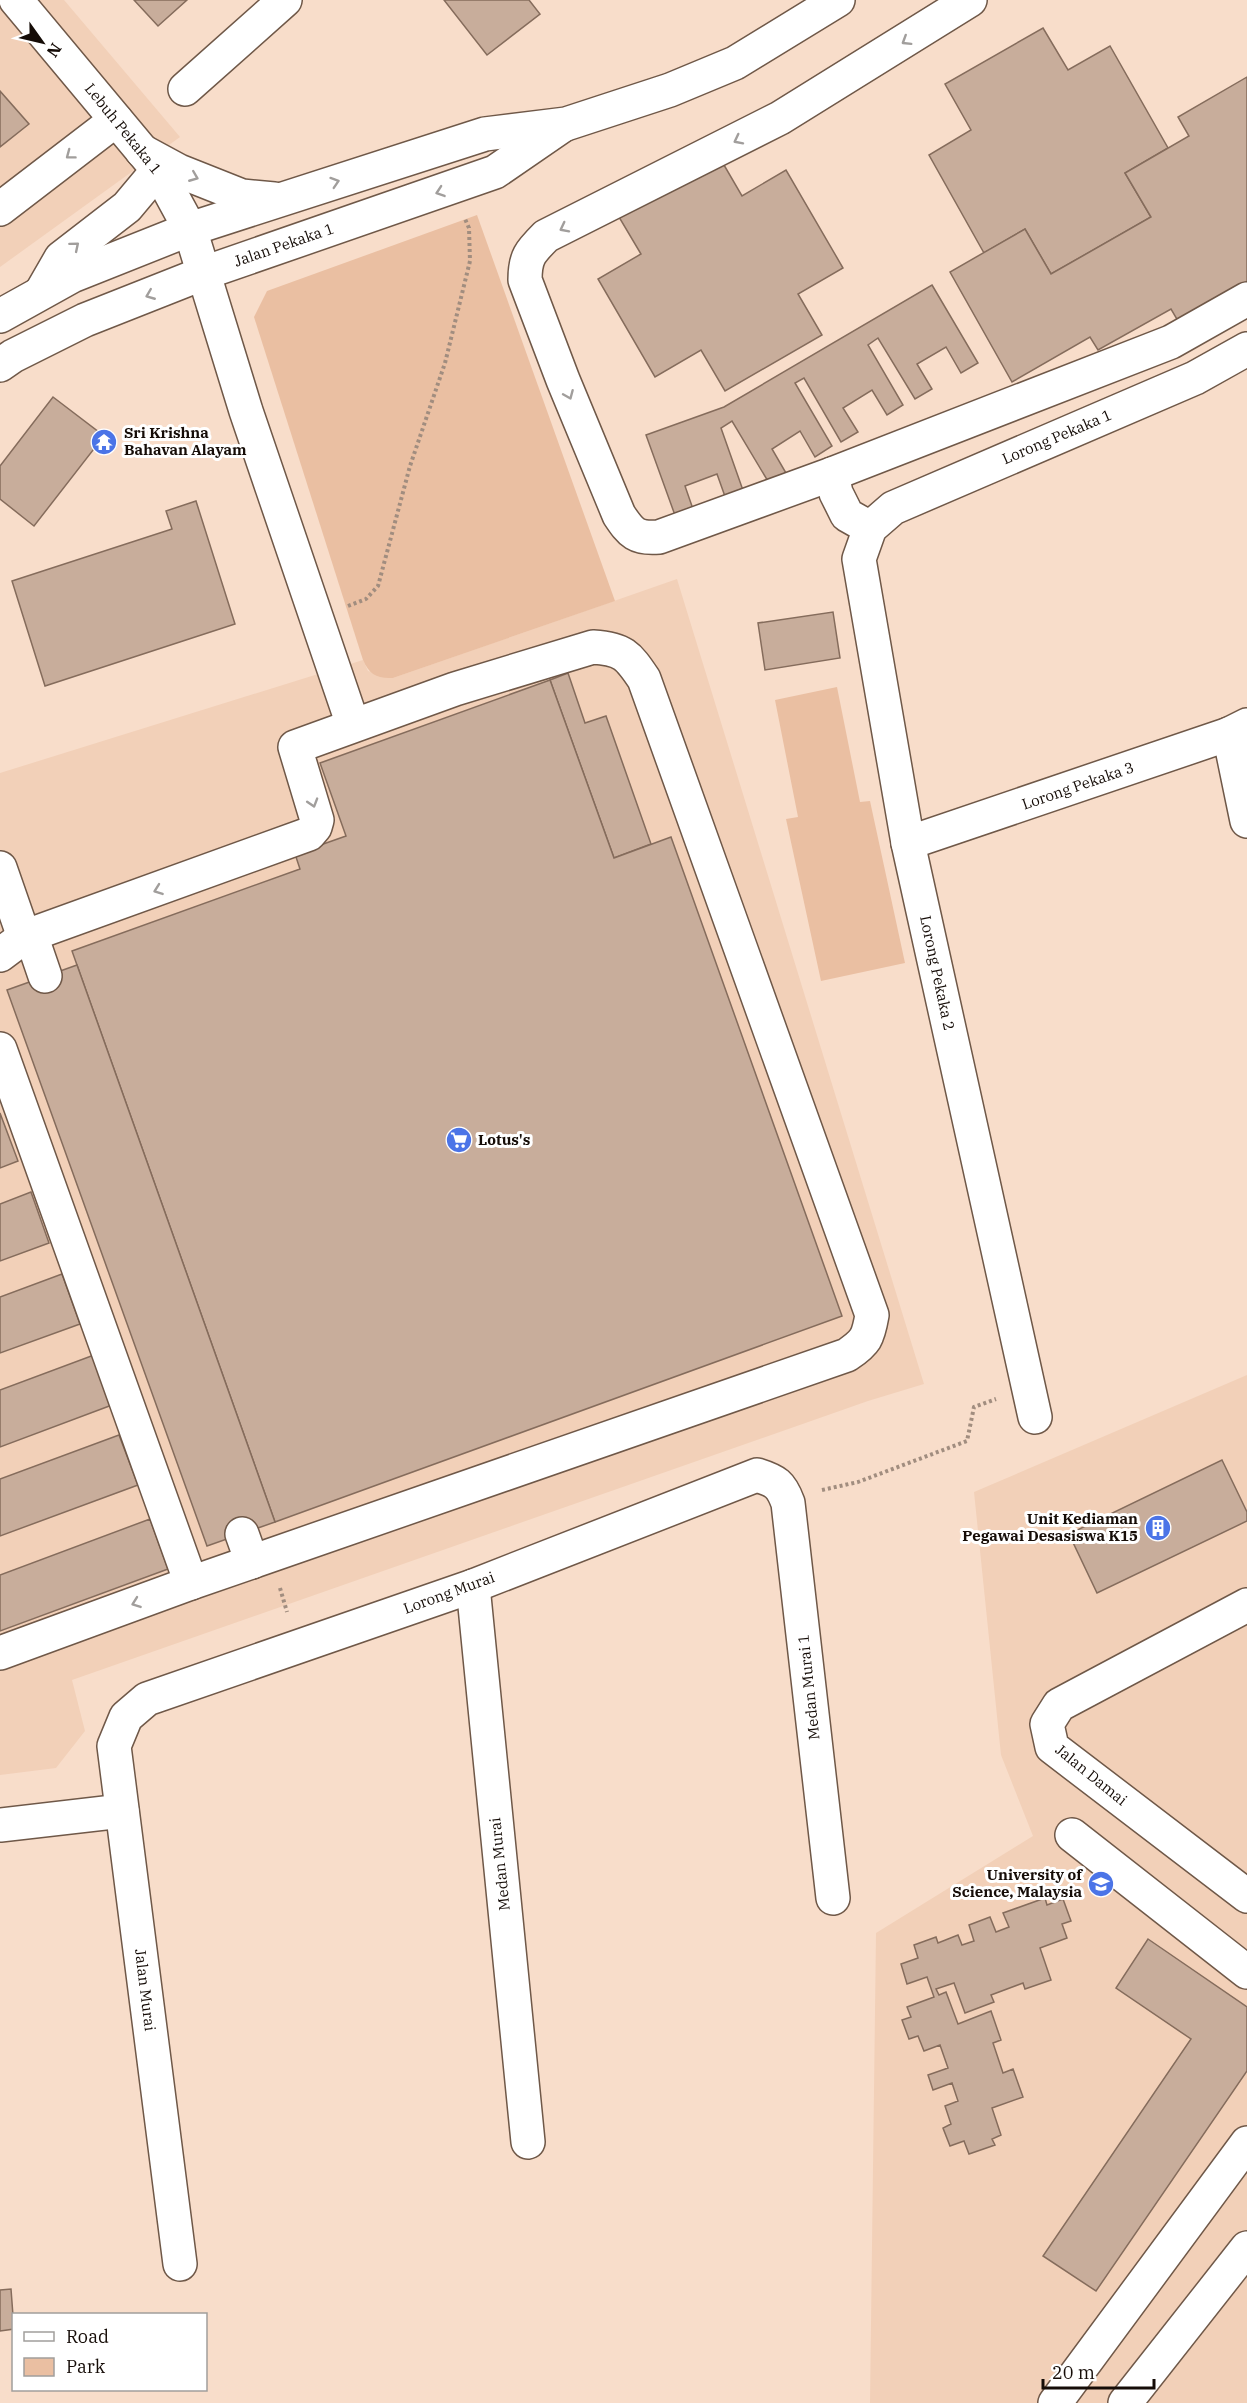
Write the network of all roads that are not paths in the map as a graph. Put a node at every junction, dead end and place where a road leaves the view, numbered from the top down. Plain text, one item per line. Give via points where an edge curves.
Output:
1 (285, 0) edge
2 (838, 0) edge
3 (970, 0) edge
4 (32, 6) edge
5 (185, 89) dead end
6 (116, 120) junction
7 (566, 124) junction
8 (150, 161) junction
9 (279, 199) junction
10 (0, 209) edge
11 (190, 229) junction
12 (204, 273) junction
13 (41, 292) junction
14 (1247, 299) edge
15 (0, 316) edge
16 (1247, 349) edge
17 (0, 365) edge
18 (831, 474) junction
19 (870, 528) junction
20 (353, 725) junction
21 (1238, 730) edge
22 (1247, 821) edge
23 (908, 843) junction
24 (0, 868) edge
25 (18, 943) edge
26 (45, 976) dead end
27 (0, 1049) edge
28 (1031, 1402) road end
29 (779, 1489) joint
30 (191, 1583) junction
31 (473, 1586) junction
32 (1247, 1605) edge
33 (0, 1653) edge
34 (126, 1717) joint
35 (122, 1811) junction
36 (0, 1825) edge
37 (1072, 1835) dead end
38 (1247, 1896) edge
39 (833, 1898) dead end
40 (1247, 1972) edge
41 (528, 2142) dead end
42 (1247, 2143) edge
43 (1247, 2248) edge
44 (180, 2264) dead end
45 (1055, 2403) edge
46 (1125, 2403) edge

1 - 5 street
2 - 7 street, Jalan Pekaka 1 via 735,63 670,90
3 -> 18 street via 780,118 546,236 531,250 525,264 525,280 563,380 619,515 629,530 643,538 659,537
4 - 6 street, Lebuh Pekaka 1
6 - 8 street, Lebuh Pekaka 1
6 -> 10 street
9 -> 7 street, Jalan Pekaka 1 via 485,134
7 -> 12 street, Jalan Pekaka 1 via 495,172
8 -> 9 street via 242,196
8 - 11 street, Lebuh Pekaka 1
13 -> 8 street via 61,258 127,207
9 - 11 street, Jalan Pekaka 1
11 - 12 street, Lebuh Pekaka 1
11 - 13 street, Jalan Pekaka 1
12 -> 17 street, Jalan Pekaka 1 via 85,320
12 - 20 street, Lebuh Pekaka 1 via 246,411
13 - 15 street, Jalan Pekaka 1
14 - 18 street via 1171,342
16 - 19 street, Lorong Pekaka 1 via 1195,378 893,508
18 - 19 street via 847,515
19 - 23 street, Lorong Pekaka 2 via 859,559
20 -> 25 street via 295,747 317,820 309,834
20 - 30 street via 593,647 614,648 633,662 644,679 872,1315 869,1332 864,1344 847,1355 254,1550
21 - 22 street
21 - 23 street, Lorong Pekaka 3
23 - 28 street, Lorong Pekaka 2
24 - 25 street
25 - 26 street
27 - 30 street
29 - 31 street, Lorong Murai via 757,1475
29 - 39 street, Medan Murai 1
30 -> 33 street
31 - 34 street, Lorong Murai via 147,1699
31 - 41 street, Medan Murai
32 - 38 street, Jalan Damai via 1059,1705 1047,1724 1052,1747
34 - 35 street, Jalan Murai via 114,1746
35 - 36 street
35 - 44 street, Jalan Murai
37 - 40 street
42 - 45 street
43 - 46 street

